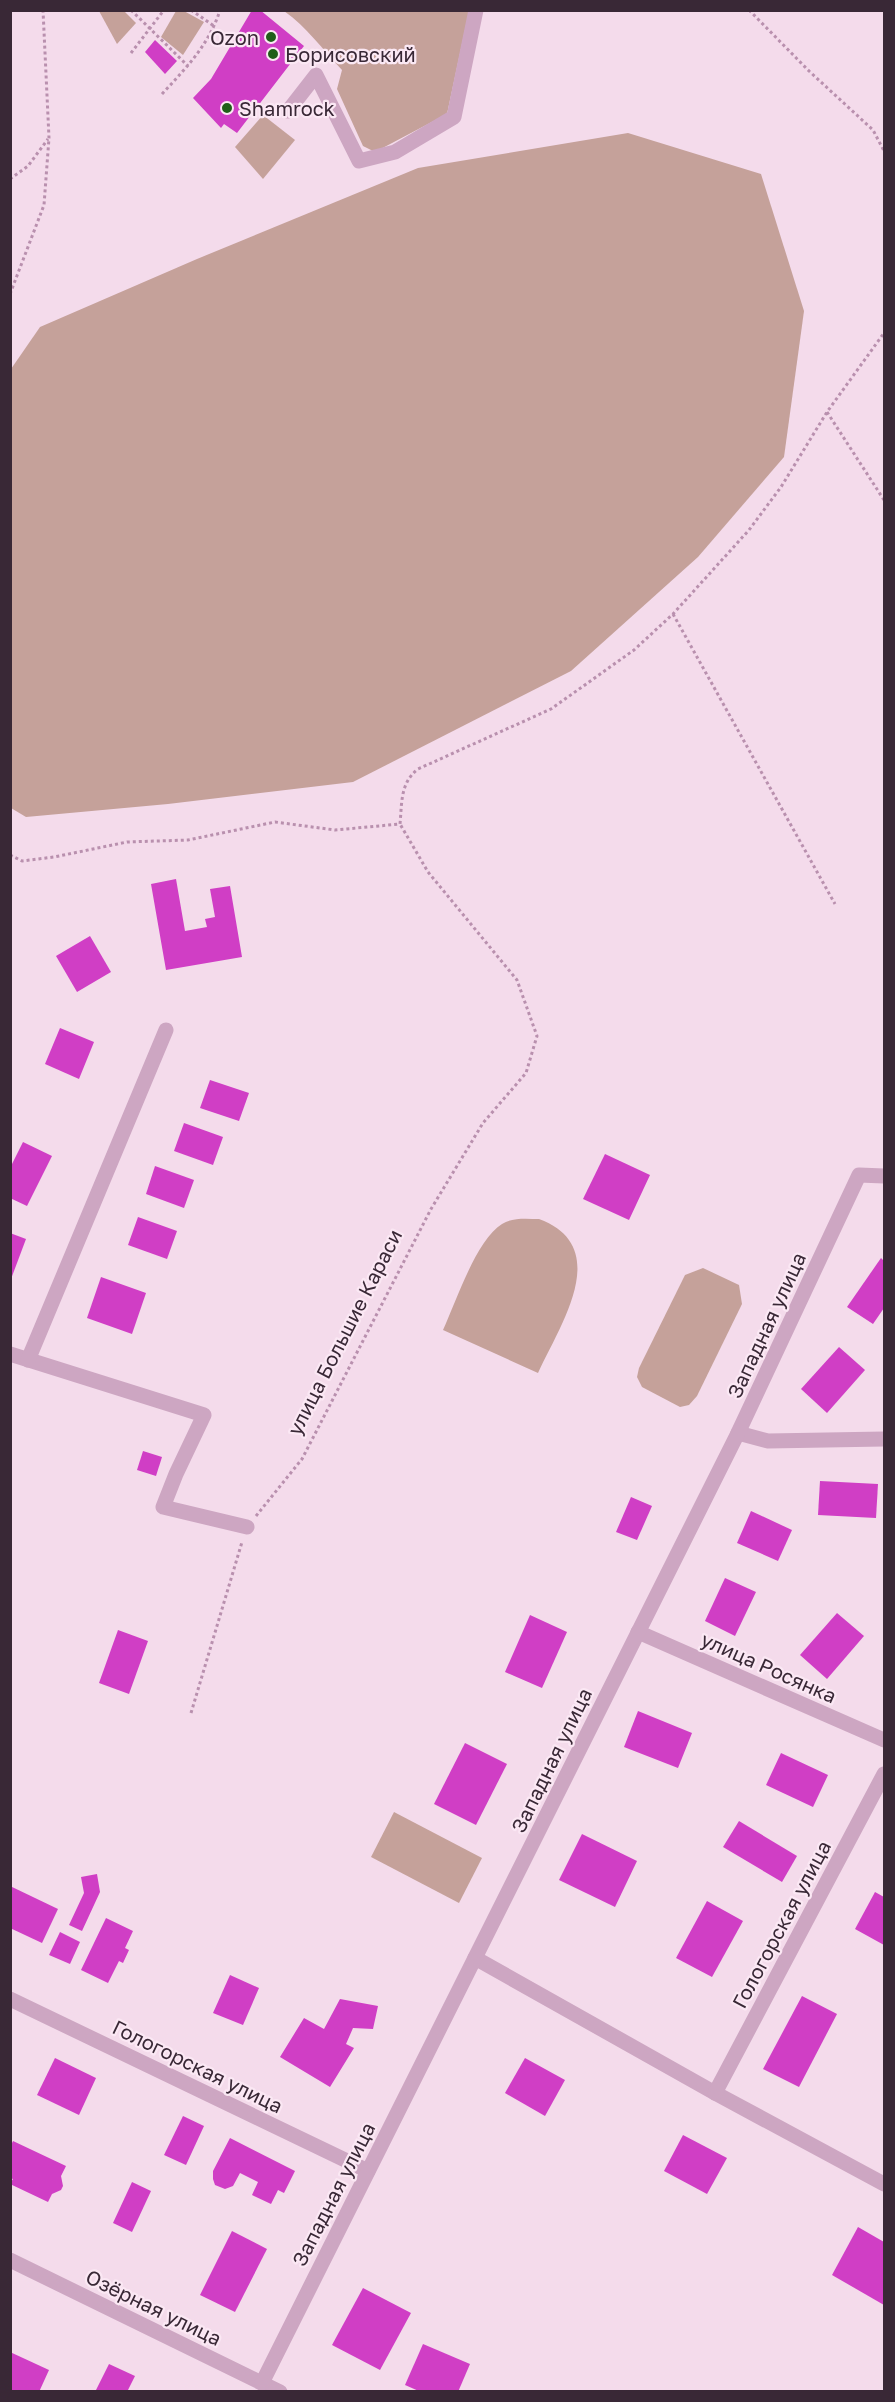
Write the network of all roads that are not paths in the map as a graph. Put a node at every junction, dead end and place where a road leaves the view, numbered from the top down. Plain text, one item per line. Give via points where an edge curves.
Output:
1 (476, 10) edge
2 (288, 111) dead end
3 (166, 1030) dead end
4 (885, 1176) edge
5 (10, 1354) edge
6 (28, 1360) junction
7 (738, 1433) junction
8 (885, 1439) edge
9 (247, 1527) road end
10 (638, 1632) junction
11 (885, 1740) edge
12 (885, 1774) edge
13 (475, 1958) junction
14 (10, 1999) edge
15 (715, 2093) junction
16 (368, 2171) junction
17 (885, 2184) edge
18 (10, 2260) edge
19 (262, 2383) junction
20 (280, 2391) edge

1 - 2 street via 454,117 395,152 359,161 316,75
3 - 6 street
4 - 7 street, Западная улица via 859,1175
5 - 6 street
6 - 9 street via 204,1415 163,1507
7 - 8 street via 768,1441
7 - 10 street, Западная улица
10 - 11 street, улица Росянка
10 - 13 street, Западная улица
12 - 15 street, Гологорская улица
13 - 15 street
13 - 16 street, Западная улица
14 - 16 street, Гологорская улица
15 - 17 street
16 - 19 street, Западная улица
18 - 19 street, Озёрная улица
19 - 20 street, Озёрная улица

